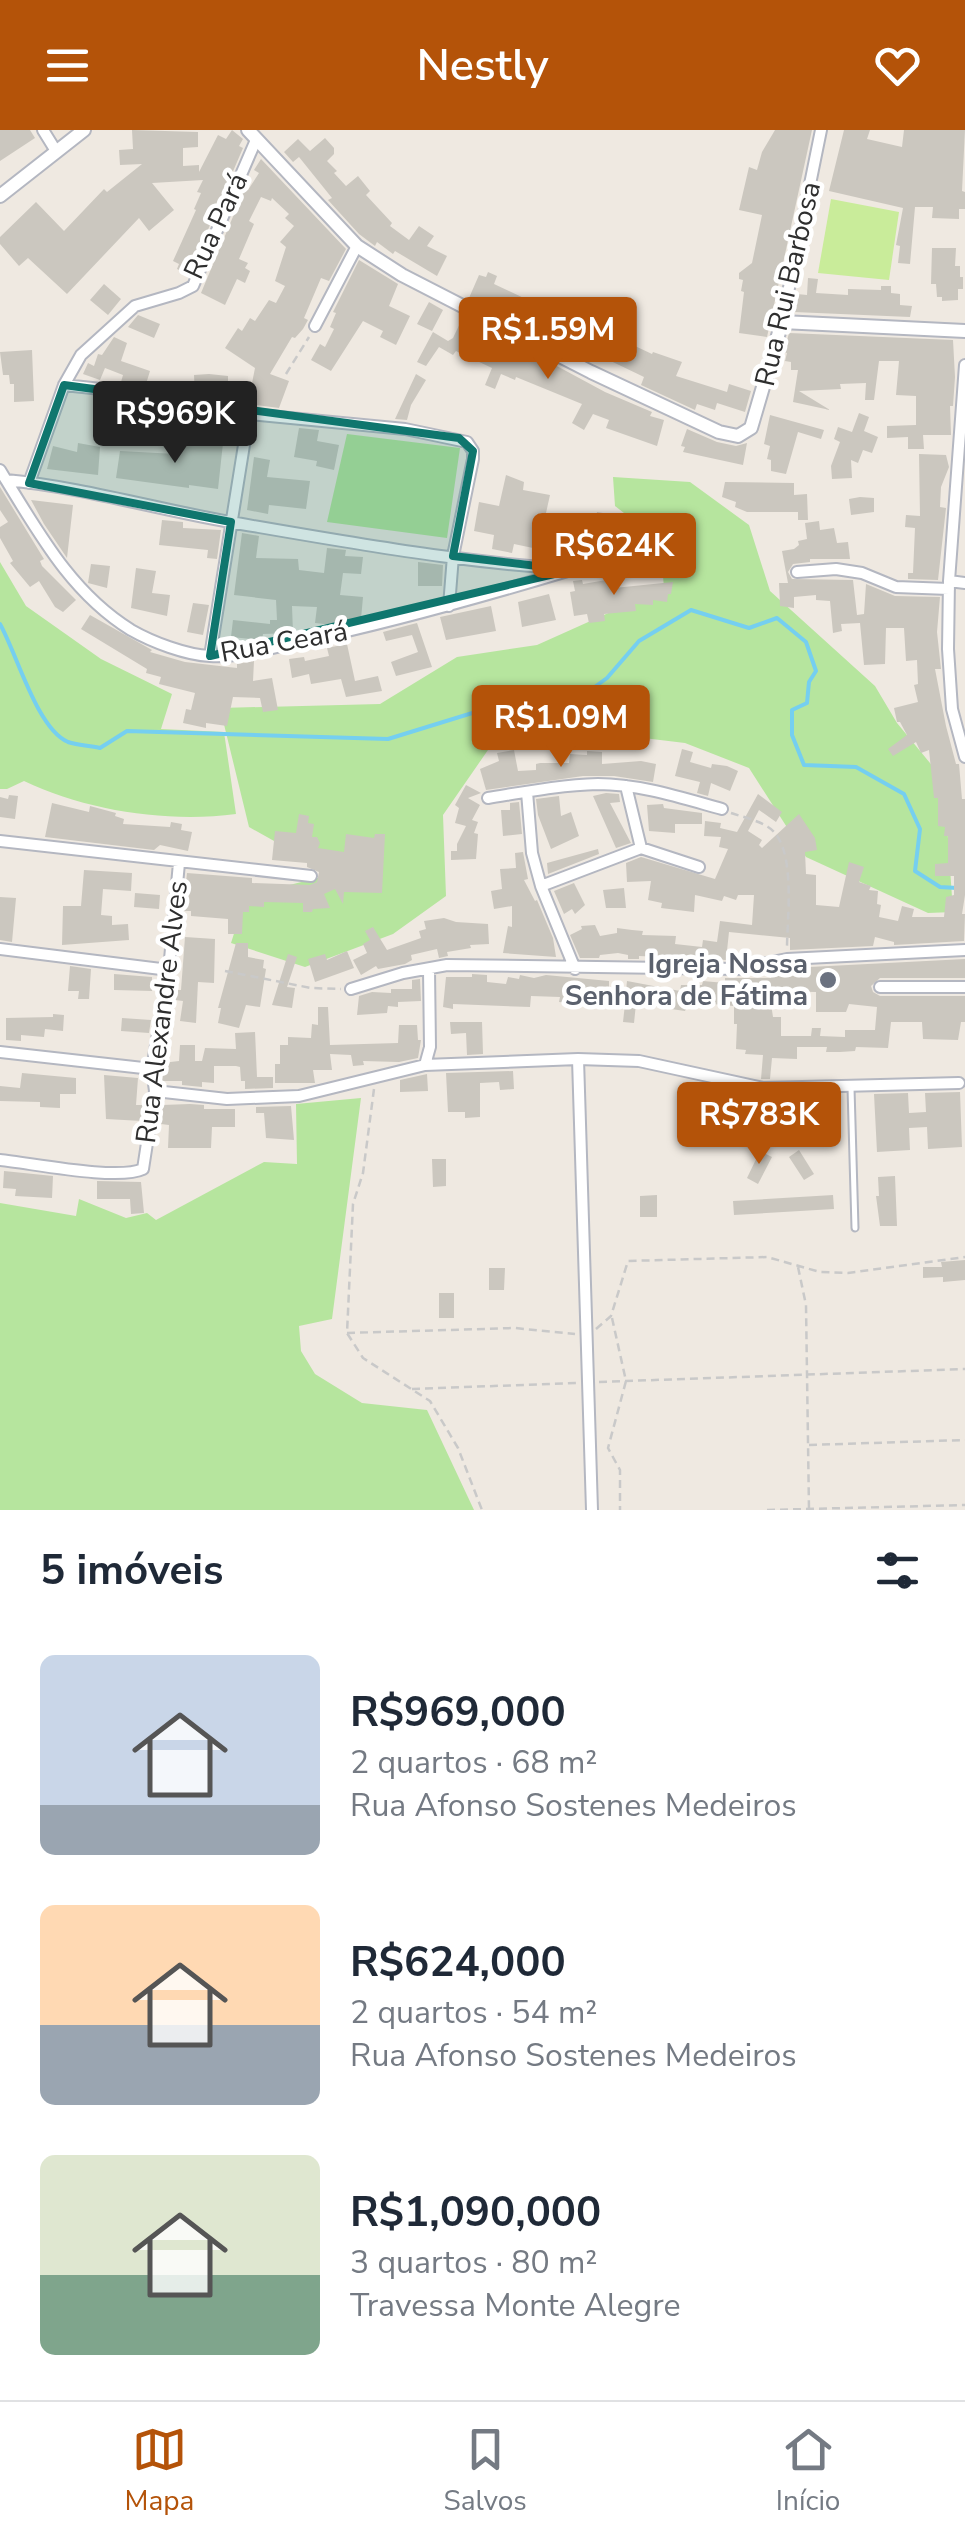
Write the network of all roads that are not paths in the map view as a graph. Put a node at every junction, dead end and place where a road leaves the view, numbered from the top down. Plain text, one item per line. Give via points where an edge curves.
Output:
1 (44, 130) edge
2 (84, 130) edge
3 (821, 130) edge
4 (252, 135) edge
5 (56, 151) junction
6 (0, 196) edge
7 (357, 246) junction
8 (782, 322) junction
9 (315, 326) road end
10 (965, 330) edge
11 (965, 365) edge
12 (64, 386) junction
13 (250, 414) junction
14 (3, 475) edge
15 (29, 482) junction
16 (231, 522) junction
17 (453, 556) junction
18 (572, 570) junction
19 (622, 571) dead end
20 (797, 572) dead end
21 (965, 583) edge
22 (949, 585) junction
23 (448, 606) junction
24 (210, 656) junction
25 (965, 753) edge
26 (626, 786) junction
27 (527, 792) junction
28 (488, 798) dead end
29 (722, 809) road end
30 (0, 842) edge
31 (640, 848) junction
32 (180, 863) junction
33 (700, 867) dead end
34 (310, 876) dead end
35 (541, 886) junction
36 (0, 949) edge
37 (965, 950) edge
38 (575, 968) junction
39 (168, 970) junction
40 (428, 970) junction
41 (880, 987) dead end
42 (965, 987) edge
43 (350, 989) road end
44 (0, 1052) edge
45 (578, 1059) junction
46 (425, 1065) junction
47 (152, 1069) junction
48 (959, 1084) dead end
49 (851, 1085) junction
50 (156, 1091) junction
51 (0, 1160) edge
52 (855, 1228) dead end
53 (592, 1510) edge

1 - 5 street
2 - 5 street
3 - 8 street, Rua Rui Barbosa
4 - 7 street
4 - 12 street, Rua Pará via 193,286 135,306 81,356
5 - 6 street
7 - 8 street, Rua Rui Barbosa via 444,298 720,432 744,434 751,428
7 - 9 street
8 - 10 street
11 - 22 street
12 - 13 street
12 - 15 street, Rua Pará
13 - 16 street
13 - 17 street via 405,429 471,446
14 - 15 street
14 - 24 street, Rua Ceará via 58,564 106,612 134,631
15 - 16 street
16 - 17 street
16 - 24 street
17 - 18 street
17 - 23 street
18 - 19 street
18 - 23 street, Rua Ceará
20 - 22 street via 836,569 896,587
21 - 22 street
22 - 25 street via 949,680
23 - 24 street, Rua Ceará
26 - 27 street
26 - 29 street
26 - 31 street
27 - 28 street
27 - 35 street
30 - 32 street
31 - 33 street
31 - 35 street
32 - 34 street
32 - 39 street, Rua Alexandre Alves
35 - 38 street
36 - 39 street
37 - 38 street via 787,959 739,969
38 - 40 street
39 - 47 street, Rua Alexandre Alves
40 - 43 street
40 - 46 street
41 - 42 street
44 - 47 street
45 - 46 street
45 - 49 street via 639,1061 764,1088
45 - 53 street
46 - 50 street via 300,1096 227,1099
47 - 50 street, Rua Alexandre Alves
48 - 49 street
49 - 52 lane
50 - 51 street, Rua Alexandre Alves via 145,1162 135,1173

